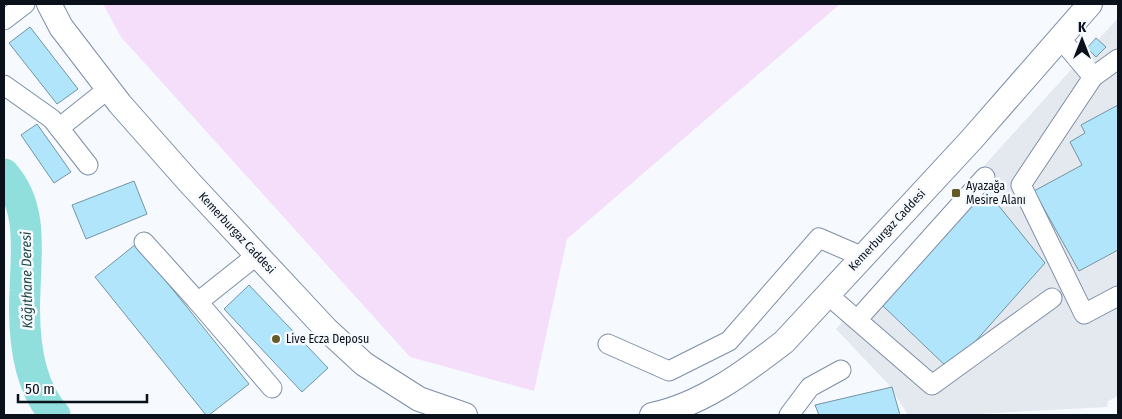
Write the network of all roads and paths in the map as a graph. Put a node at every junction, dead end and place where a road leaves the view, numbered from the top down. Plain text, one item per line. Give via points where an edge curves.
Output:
1 (25, 4) edge
2 (49, 4) edge
3 (1090, 4) edge
4 (4, 20) edge
5 (1060, 38) junction
6 (1118, 59) edge
7 (1093, 77) junction
8 (4, 85) edge
9 (108, 89) junction
10 (59, 128) junction
11 (88, 166) dead end
12 (985, 177) dead end
13 (144, 242) dead end
14 (257, 255) junction
15 (863, 257) junction
16 (828, 295) junction
17 (1118, 296) edge
18 (1052, 298) dead end
19 (198, 302) junction
20 (857, 320) junction
21 (608, 344) dead end
22 (841, 370) dead end
23 (272, 388) dead end
24 (465, 415) edge
25 (652, 415) edge
26 (789, 415) edge

1 - 4 street
2 - 9 main road, Kemerburgaz Caddesi via 61,27
3 - 5 main road, Kemerburgaz Caddesi
5 - 7 street
5 - 15 main road, Kemerburgaz Caddesi
6 - 7 street
7 - 17 street via 1022,185 1084,314
8 - 10 street via 52,119
9 - 10 street
9 - 14 main road, Kemerburgaz Caddesi
10 - 11 street
12 - 20 street
13 - 19 street
14 - 19 street
14 - 24 main road, Kemerburgaz Caddesi via 326,329 364,364 418,398
15 - 16 main road, Kemerburgaz Caddesi
15 - 21 street via 819,238 729,341 669,371
16 - 20 street
16 - 25 main road, Kemerburgaz Caddesi via 784,342 751,368 669,412
18 - 20 street via 932,385
19 - 23 street
22 - 26 street via 810,387

